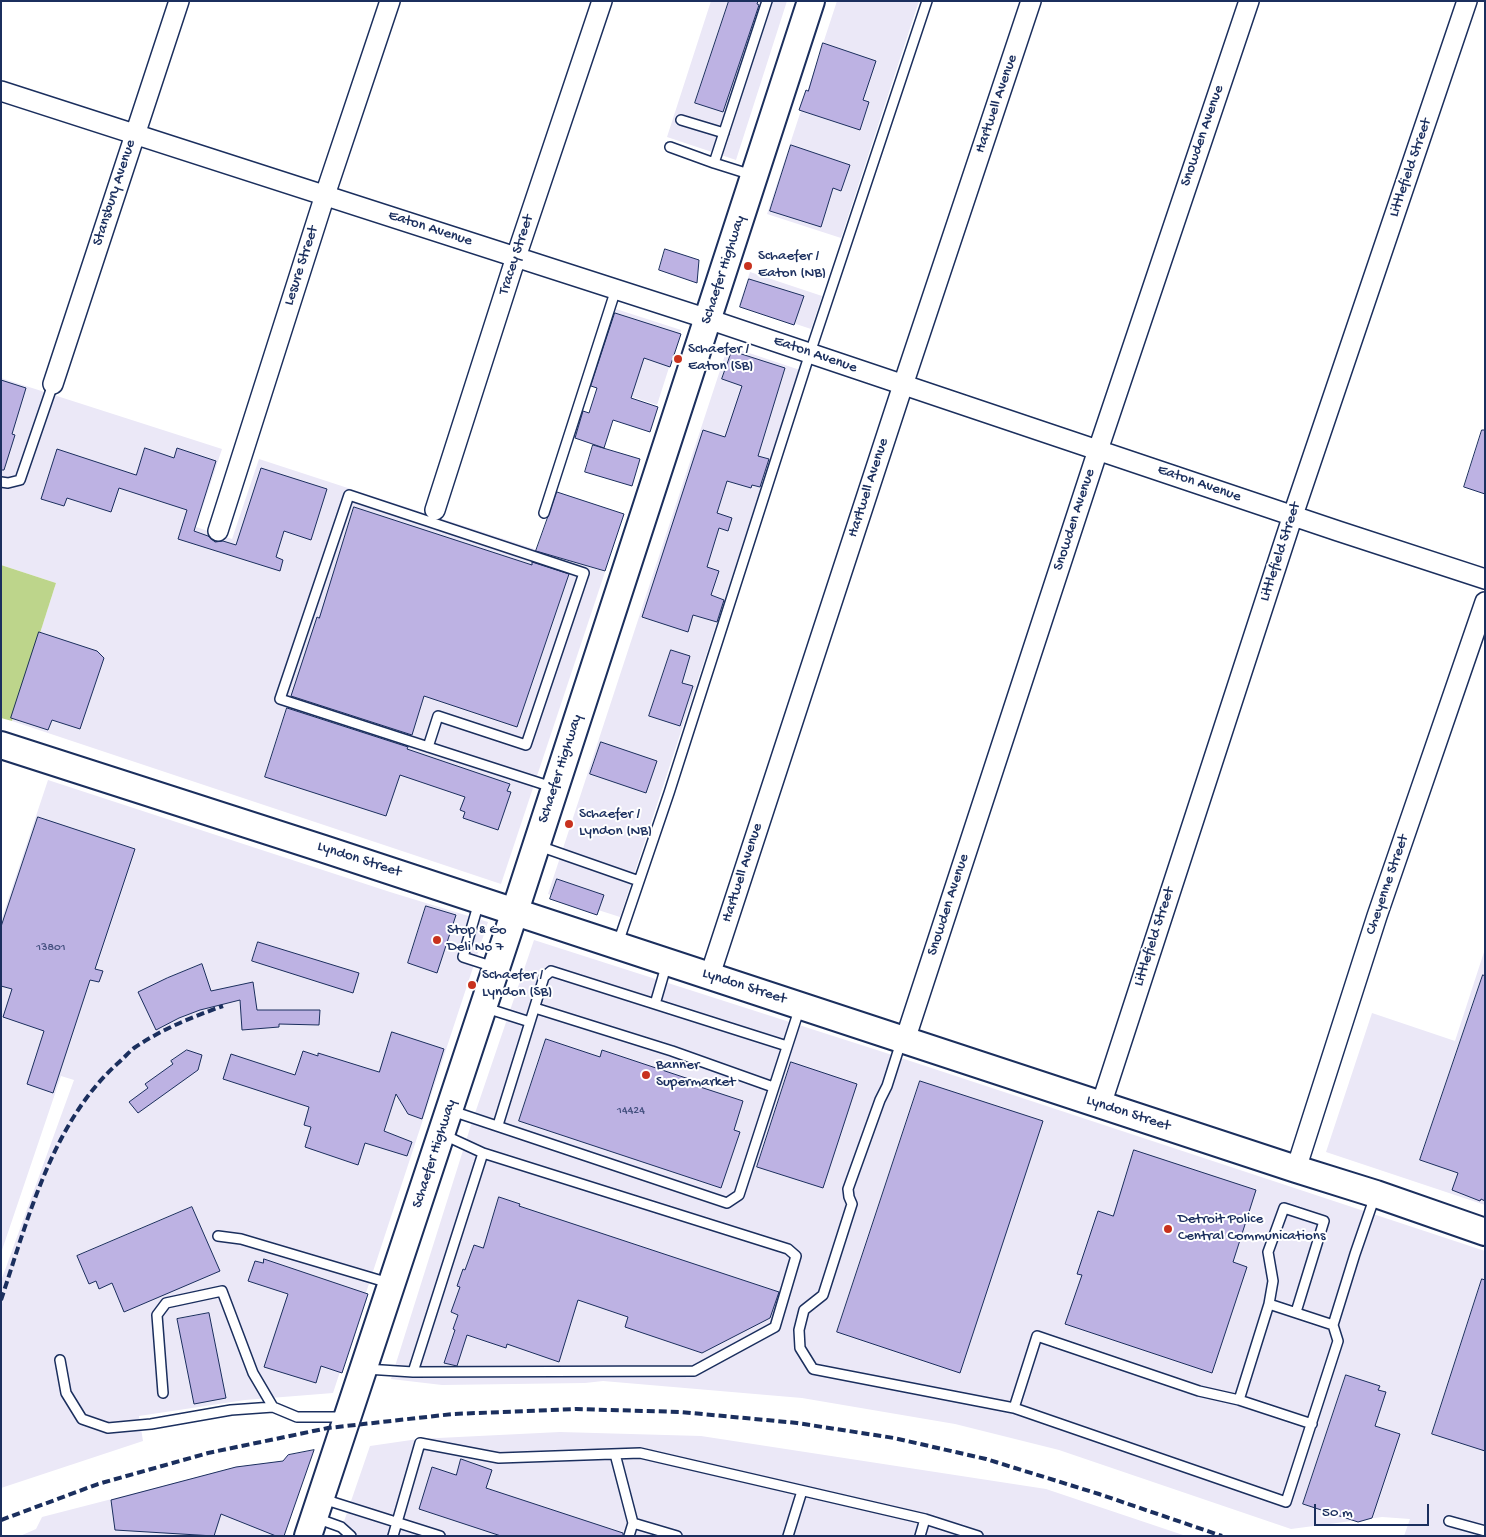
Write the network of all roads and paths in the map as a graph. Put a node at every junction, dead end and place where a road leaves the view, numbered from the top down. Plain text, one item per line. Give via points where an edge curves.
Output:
1 (179, 1) edge
2 (390, 1) edge
3 (602, 1) edge
4 (767, 1) edge
5 (811, 1) edge
6 (927, 1) edge
7 (1032, 1) edge
8 (1249, 1) edge
9 (1467, 1) edge
10 (1, 91) edge
11 (681, 120) dead end
12 (724, 133) junction
13 (134, 134) junction
14 (670, 147) dead end
15 (714, 163) junction
16 (754, 176) junction
17 (325, 195) junction
18 (516, 256) junction
19 (616, 289) junction
20 (708, 319) junction
21 (810, 354) junction
22 (53, 384) joint
23 (903, 385) junction
24 (1098, 450) junction
25 (1, 482) edge
26 (435, 510) dead end
27 (544, 513) dead end
28 (1293, 515) junction
29 (218, 531) dead end
30 (1485, 579) edge
31 (1485, 602) edge
32 (1, 745) edge
33 (428, 747) junction
34 (555, 788) junction
35 (536, 845) junction
36 (639, 881) junction
37 (480, 900) junction
38 (515, 911) junction
39 (617, 945) junction
40 (667, 962) junction
41 (496, 968) junction
42 (710, 976) junction
43 (655, 1004) junction
44 (800, 1005) junction
45 (483, 1007) junction
46 (535, 1008) junction
47 (530, 1022) junction
48 (904, 1040) junction
49 (787, 1046) junction
50 (773, 1087) junction
51 (1101, 1105) junction
52 (449, 1110) junction
53 (498, 1125) junction
54 (441, 1134) junction
55 (483, 1152) junction
56 (1296, 1169) junction
57 (1376, 1194) junction
58 (1485, 1232) edge
59 (218, 1236) dead end
60 (392, 1284) junction
61 (1269, 1304) junction
62 (1296, 1312) junction
63 (1333, 1325) junction
64 (60, 1360) dead end
65 (364, 1368) junction
66 (412, 1372) junction
67 (162, 1394) dead end
68 (1239, 1400) junction
69 (273, 1407) junction
70 (1014, 1408) junction
71 (348, 1417) junction
72 (1312, 1424) junction
73 (615, 1454) junction
74 (802, 1491) junction
75 (314, 1517) edge
76 (925, 1519) junction
77 (1449, 1520) dead end
78 (397, 1522) junction
79 (633, 1523) junction
80 (1485, 1530) edge
81 (351, 1536) edge
82 (393, 1536) edge
83 (440, 1536) edge
84 (629, 1536) edge
85 (677, 1536) edge
86 (788, 1536) edge
87 (920, 1536) edge
88 (978, 1536) edge

1 - 13 street, Stansbury Avenue
2 - 17 street, Lesure Street
3 - 18 street, Tracey Street
4 - 12 lane
5 - 16 street, Schaefer Highway
6 - 21 lane
7 - 23 street, Hartwell Avenue
8 - 24 street, Snowden Avenue
9 - 28 street, Littlefield Street
10 - 13 street, Eaton Avenue
11 - 12 lane
12 - 15 lane
13 - 17 street, Eaton Avenue
13 - 22 street, Stansbury Avenue
14 - 15 lane
15 - 16 lane
16 - 20 street, Schaefer Highway
17 - 18 street, Eaton Avenue
17 - 29 street, Lesure Street
18 - 19 street, Eaton Avenue
18 - 26 street, Tracey Street
19 - 20 street, Eaton Avenue
19 - 27 lane
20 - 21 street, Eaton Avenue
20 - 34 street, Schaefer Highway
21 - 23 street, Eaton Avenue
21 - 36 lane
22 - 25 lane via 20,480
23 - 24 street, Eaton Avenue
23 - 42 street, Hartwell Avenue
24 - 28 street, Eaton Avenue
24 - 48 street, Snowden Avenue
28 - 30 street, Eaton Avenue
28 - 51 street, Littlefield Street
31 - 56 street, Cheyenne Street via 1377,916
32 - 37 street, Lyndon Street
33 - 33 lane via 280,699 349,495 584,573 526,745 438,716
33 - 34 lane
34 - 35 street, Schaefer Highway
35 - 36 lane
35 - 38 street, Schaefer Highway
36 - 39 lane
37 - 38 street, Lyndon Street
37 - 41 lane via 463,957
38 - 39 street, Lyndon Street
38 - 41 street, Schaefer Highway
39 - 40 street, Lyndon Street
40 - 42 street, Lyndon Street
40 - 43 lane
41 - 45 street, Schaefer Highway
42 - 44 street, Lyndon Street
43 - 46 lane via 551,971 544,977
43 - 49 lane
44 - 48 street, Lyndon Street
44 - 49 lane
45 - 47 lane
45 - 52 street, Schaefer Highway
46 - 47 lane
46 - 50 lane
47 - 53 lane
48 - 51 street, Lyndon Street
48 - 70 lane via 848,1189 852,1204 824,1295 804,1310 799,1330 800,1348 813,1369
49 - 50 lane
50 - 53 lane via 739,1195 727,1202
51 - 56 street, Lyndon Street
52 - 53 lane
52 - 54 street, Schaefer Highway
54 - 55 lane
54 - 60 street, Schaefer Highway
55 - 66 lane
55 - 66 lane via 788,1249 796,1256 775,1327 694,1371
56 - 57 street, Lyndon Street
57 - 58 street, Lyndon Street
57 - 63 lane
59 - 60 lane via 241,1239
60 - 65 street, Schaefer Highway
61 - 62 lane
61 - 62 lane via 1274,1281 1268,1252 1284,1208 1324,1221
61 - 68 lane
62 - 63 lane
63 - 72 lane via 1338,1341
64 - 69 lane via 66,1393 82,1419 108,1428
65 - 66 lane
65 - 71 street, Schaefer Highway
67 - 69 lane via 157,1315 166,1303 222,1291 253,1373
68 - 70 lane via 1199,1391 1037,1336
68 - 72 lane
69 - 71 lane via 297,1417
70 - 72 lane via 1286,1502
71 - 75 street, Schaefer Highway
73 - 74 lane via 640,1453
73 - 78 lane via 499,1458 420,1443
73 - 79 lane
74 - 76 lane
74 - 86 lane
75 - 78 lane
75 - 81 lane via 342,1527
76 - 87 lane
76 - 88 lane
77 - 80 lane
78 - 82 lane
78 - 83 lane
79 - 84 lane
79 - 85 lane

